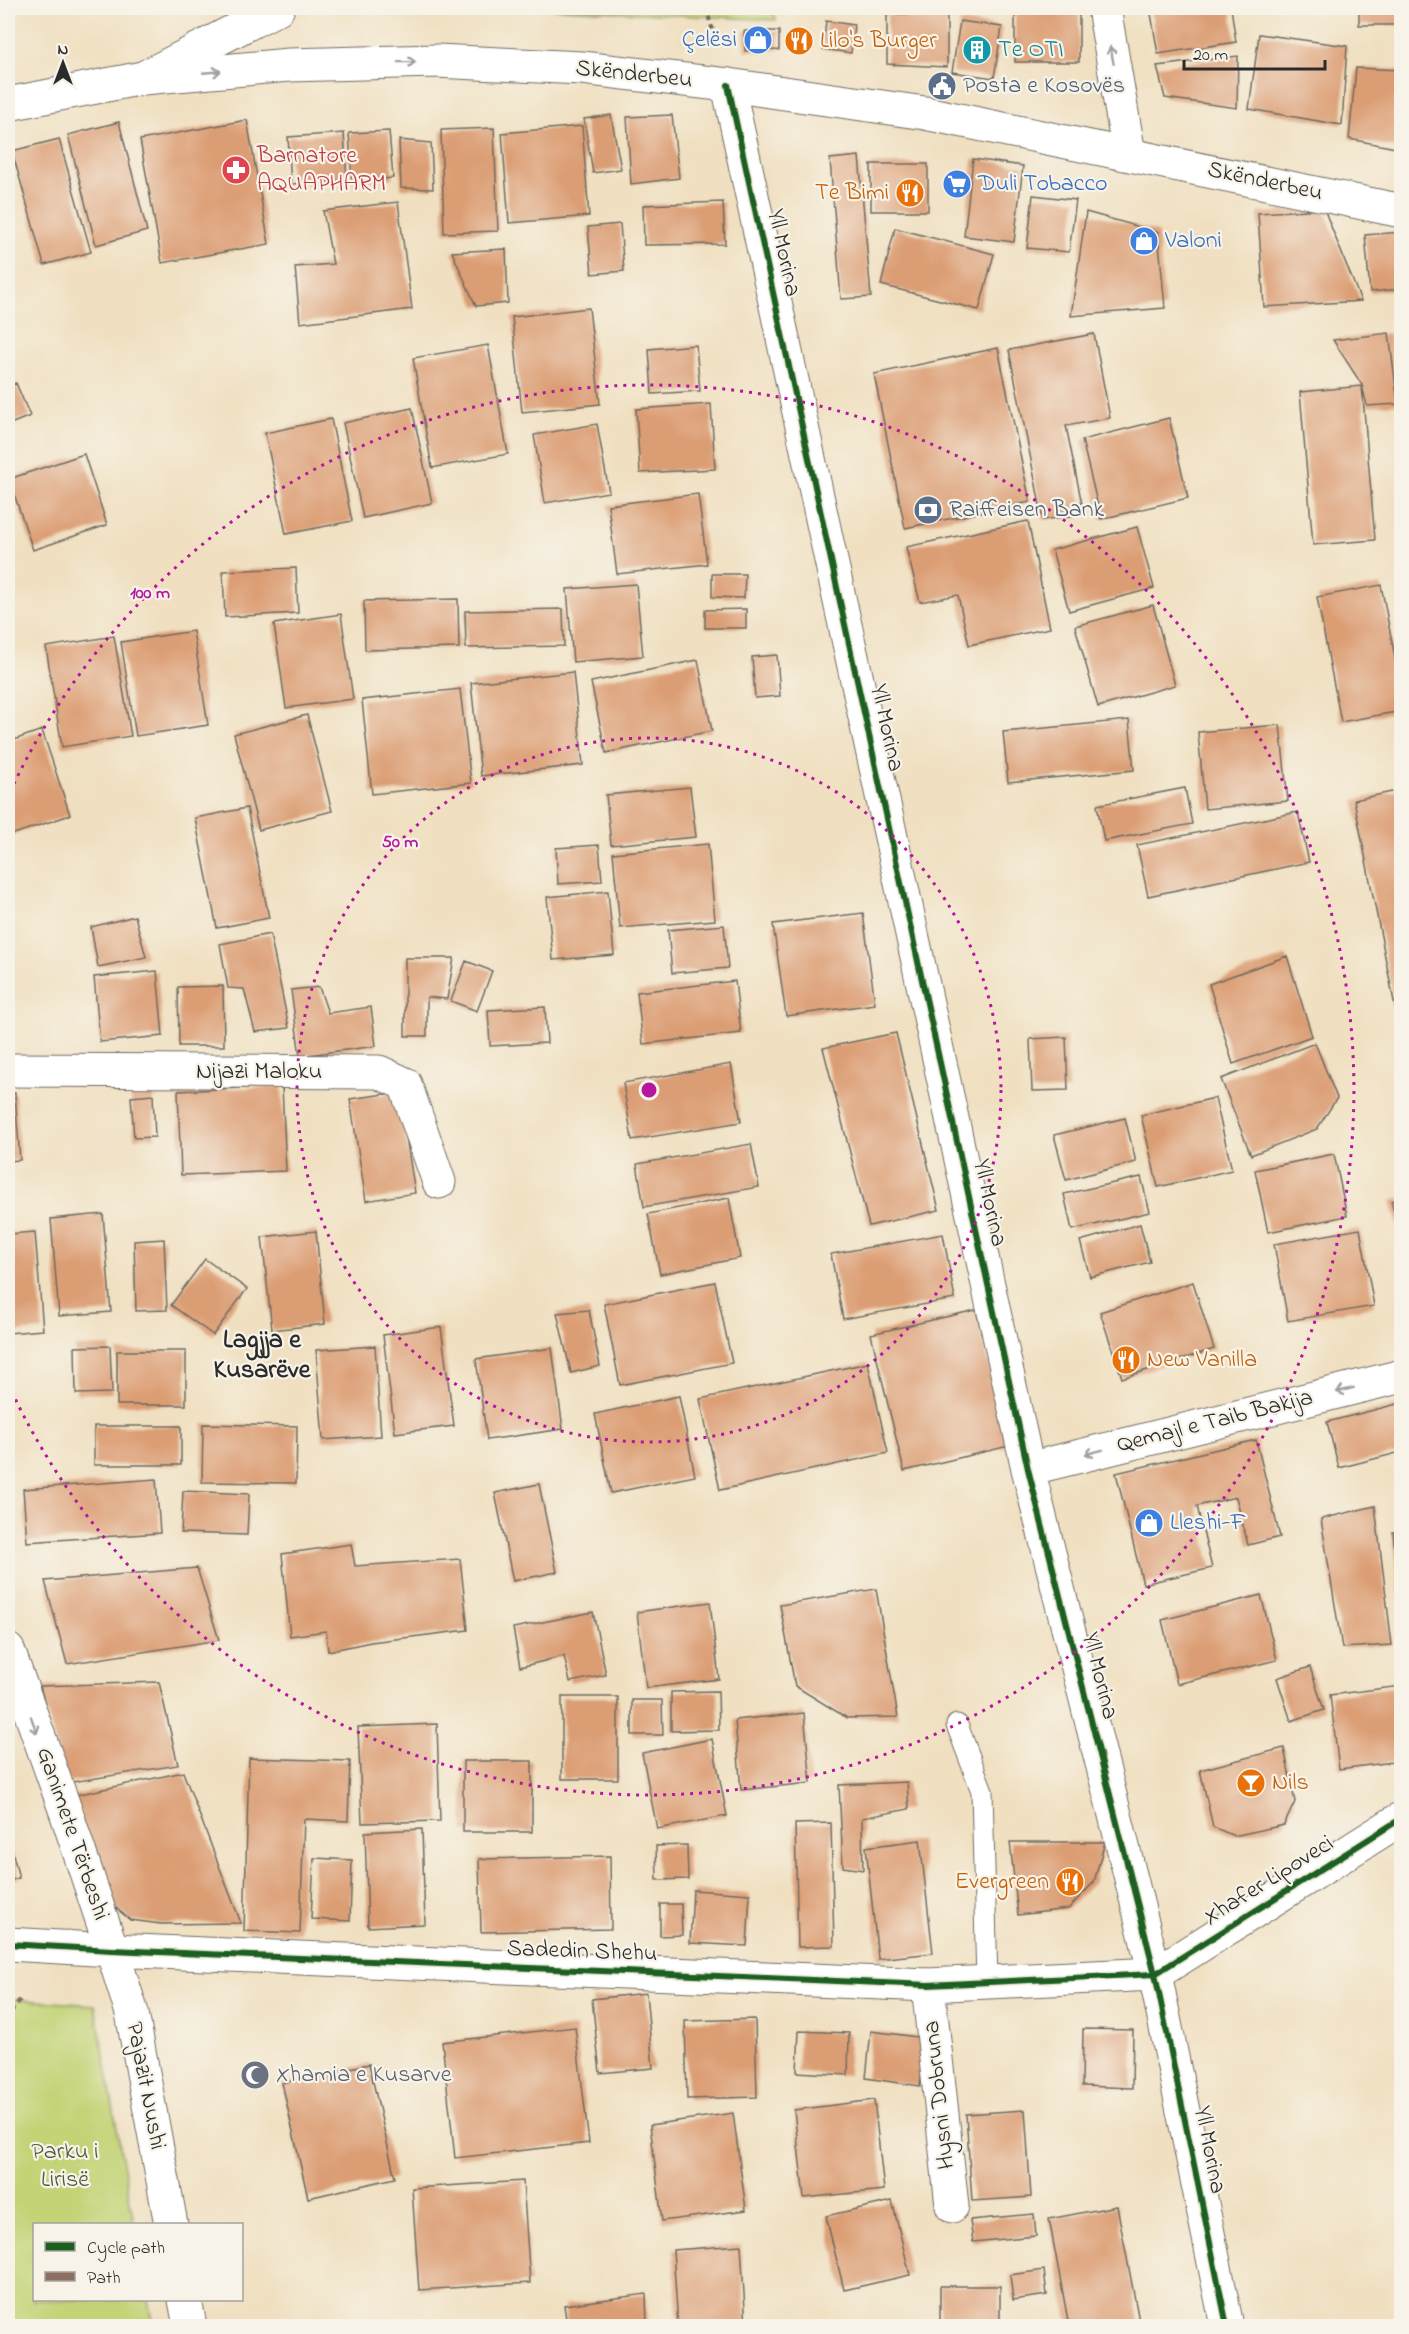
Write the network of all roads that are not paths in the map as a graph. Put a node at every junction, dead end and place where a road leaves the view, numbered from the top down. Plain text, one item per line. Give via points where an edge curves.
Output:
1 (278, 8) edge
2 (1104, 8) edge
3 (138, 79) junction
4 (728, 85) junction
5 (8, 104) edge
6 (1129, 154) junction
7 (1401, 212) edge
8 (8, 1070) edge
9 (439, 1182) dead end
10 (1401, 1376) edge
11 (1028, 1468) junction
12 (8, 1650) edge
13 (957, 1725) dead end
14 (1401, 1818) edge
15 (8, 1944) edge
16 (111, 1950) junction
17 (1155, 1974) junction
18 (987, 1982) junction
19 (928, 1984) junction
20 (952, 2206) dead end
21 (171, 2223) edge
22 (185, 2301) edge
23 (190, 2326) edge
24 (1227, 2326) edge

1 - 3 street
6 -> 2 street
3 -> 4 street, Skënderbeu via 289,64 436,61 582,68
3 - 5 street
4 - 6 street, Skënderbeu via 926,113
4 - 11 street, Yll Morina
6 - 7 street, Skënderbeu
8 - 9 street, Nijazi Maloku via 379,1072 405,1084
10 -> 11 street, Qemajl e Taib Bakija
11 - 17 street, Yll Morina
12 -> 16 street, Ganimete Tërbeshi
13 - 18 lane via 982,1791
14 - 17 street, Xhafer Lipoveci
15 - 16 street, Sadedin Shehu
16 - 19 street, Sadedin Shehu
16 - 21 street, Pajazit Nushi via 132,2013
17 - 18 street, Sadedin Shehu
17 - 24 street, Yll Morina
18 - 19 street, Sadedin Shehu
19 - 20 street, Hysni Dobruna
22 - 23 street

